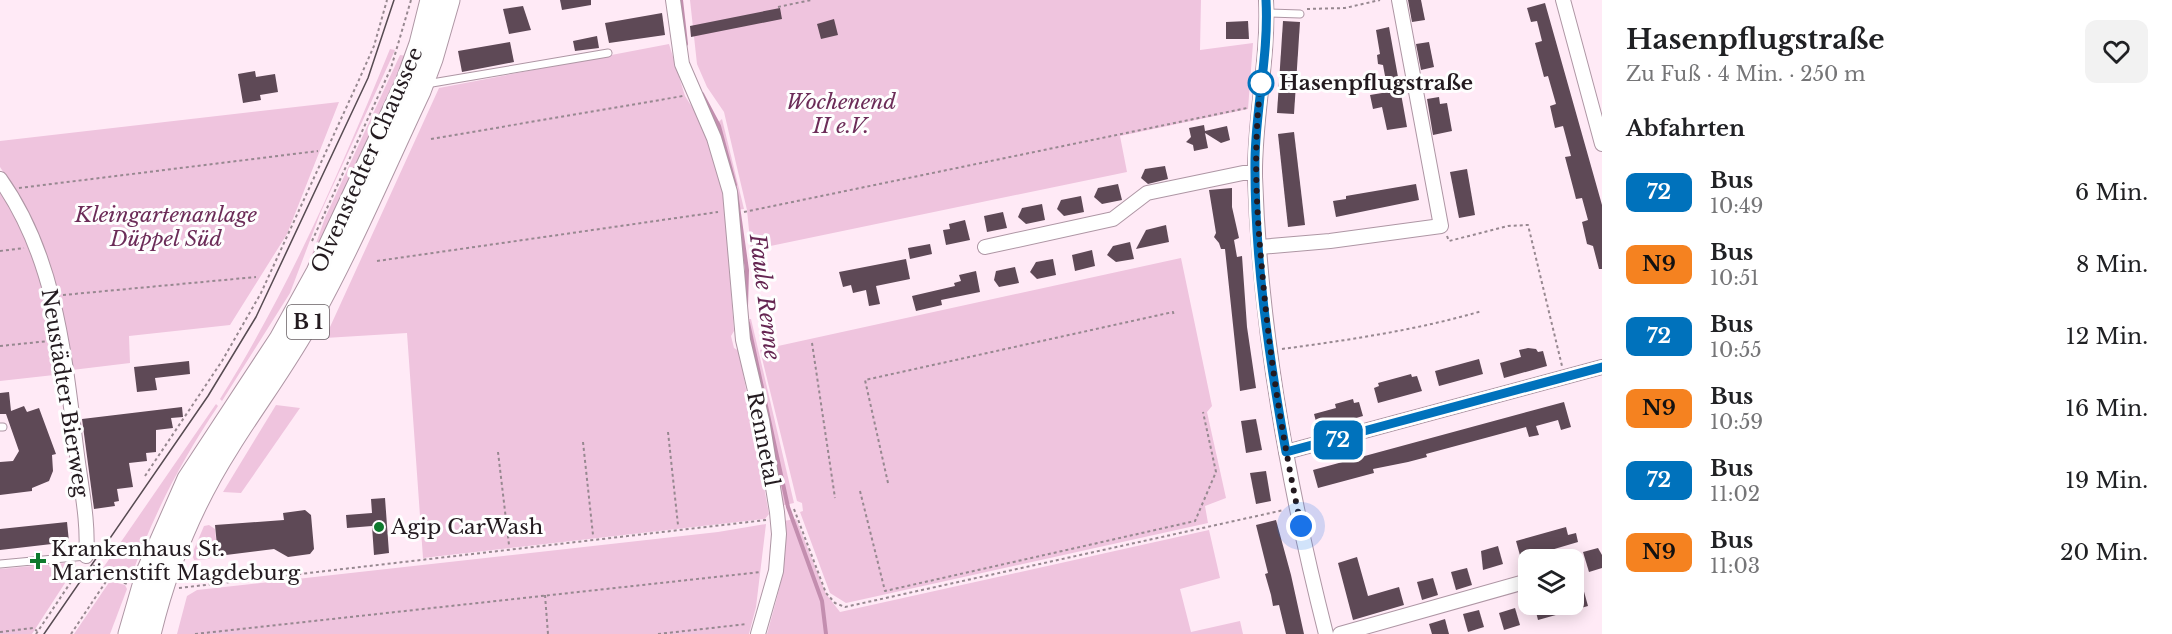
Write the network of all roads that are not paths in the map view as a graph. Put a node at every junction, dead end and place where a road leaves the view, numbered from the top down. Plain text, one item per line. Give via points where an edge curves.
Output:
1 (431, 0) edge
2 (449, 0) edge
3 (673, 0) edge
4 (1399, 0) edge
5 (1563, 0) edge
6 (1266, 6) edge
7 (1300, 14) road end
8 (608, 52) dead end
9 (425, 79) junction
10 (1602, 144) edge
11 (1255, 173) junction
12 (4, 184) edge
13 (985, 247) dead end
14 (1260, 247) junction
15 (1602, 367) edge
16 (1286, 452) junction
17 (173, 511) junction
18 (86, 558) joint
19 (172, 561) junction
20 (0, 564) edge
21 (1518, 584) edge
22 (758, 629) edge
23 (136, 634) edge
24 (1326, 634) edge
25 (1340, 634) edge

1 - 17 main road, Olvenstedter Chaussee / B 1 via 406,83 309,289 197,465
2 - 9 main road, Olvenstedter Chaussee / B 1
3 - 22 street, Rennetal via 682,64 714,138 730,192 743,340 762,420 777,512 776,571
4 - 14 street via 1440,226
5 - 10 street
6 - 7 lane
6 - 11 street
8 - 9 lane via 432,83
9 - 19 main road, Olvenstedter Chaussee / B 1 via 314,312 220,461
11 - 13 street via 1147,193 1113,219
11 - 14 street
12 - 18 street, Neustädter Bierweg via 36,247 52,296 81,492
14 - 16 street via 1269,350
15 - 16 street
16 - 24 street
17 - 19 lane via 167,547
17 - 23 main road, Olvenstedter Chaussee / B 1 via 147,572
18 - 20 lane
19 - 23 main road, Olvenstedter Chaussee / B 1
21 - 25 street

